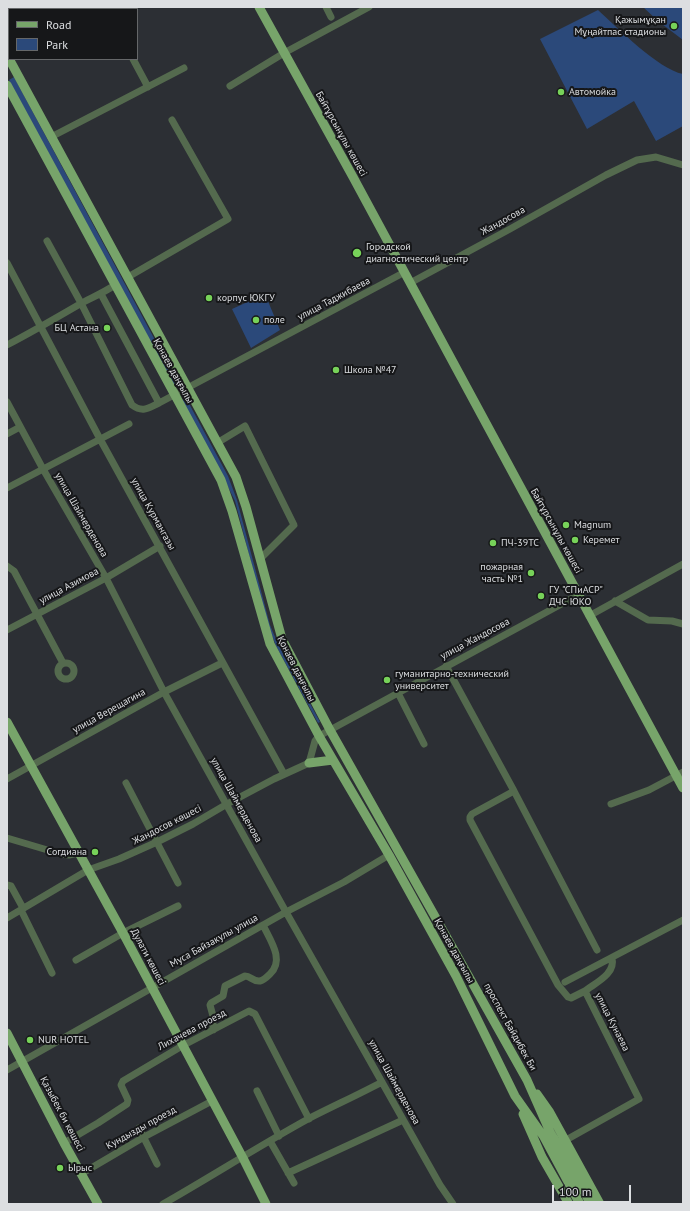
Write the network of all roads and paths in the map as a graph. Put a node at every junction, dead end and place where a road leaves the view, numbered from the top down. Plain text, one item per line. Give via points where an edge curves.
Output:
1 (258, 7) edge
2 (326, 7) edge
3 (369, 7) edge
4 (331, 17) dead end
5 (284, 53) junction
6 (10, 60) edge
7 (134, 60) edge
8 (184, 68) dead end
9 (7, 84) edge
10 (230, 86) dead end
11 (148, 87) junction
12 (172, 120) dead end
13 (51, 137) junction
14 (683, 165) edge
15 (47, 241) dead end
16 (7, 263) edge
17 (404, 273) junction
18 (128, 277) junction
19 (410, 283) junction
20 (115, 285) junction
21 (101, 294) junction
22 (82, 303) junction
23 (41, 327) junction
24 (7, 345) edge
25 (188, 387) junction
26 (175, 396) junction
27 (7, 402) edge
28 (159, 403) junction
29 (10, 414) edge
30 (129, 424) dead end
31 (20, 427) junction
32 (7, 434) edge
33 (100, 439) junction
34 (217, 443) junction
35 (43, 469) junction
36 (7, 488) edge
37 (160, 546) junction
38 (260, 559) junction
39 (683, 564) edge
40 (7, 566) edge
41 (106, 578) junction
42 (578, 595) junction
43 (615, 601) junction
44 (37, 614) junction
45 (589, 616) junction
46 (683, 624) edge
47 (7, 630) edge
48 (63, 663) dead end
49 (222, 663) junction
50 (446, 666) junction
51 (164, 692) junction
52 (398, 693) junction
53 (7, 722) edge
54 (330, 730) junction
55 (319, 736) junction
56 (335, 739) joint
57 (424, 744) dead end
58 (333, 760) junction
59 (309, 762) junction
60 (30, 765) junction
61 (284, 774) junction
62 (680, 774) edge
63 (7, 779) edge
64 (126, 783) dead end
65 (683, 788) edge
66 (514, 791) junction
67 (227, 804) junction
68 (611, 804) dead end
69 (7, 838) edge
70 (158, 842) junction
71 (78, 853) junction
72 (389, 855) junction
73 (88, 870) junction
74 (178, 883) dead end
75 (7, 885) edge
76 (178, 906) dead end
77 (22, 909) junction
78 (286, 912) junction
79 (7, 918) edge
80 (683, 920) edge
81 (263, 925) junction
82 (123, 933) junction
83 (597, 950) dead end
84 (76, 960) dead end
85 (612, 960) junction
86 (52, 973) dead end
87 (565, 982) dead end
88 (152, 987) junction
89 (585, 990) junction
90 (213, 1030) junction
91 (7, 1033) edge
92 (182, 1046) junction
93 (21, 1061) junction
94 (7, 1070) edge
95 (527, 1080) junction
96 (382, 1082) junction
97 (257, 1091) dead end
98 (515, 1096) junction
99 (212, 1101) junction
100 (309, 1119) junction
101 (403, 1120) junction
102 (139, 1128) dead end
103 (279, 1136) junction
104 (144, 1137) junction
105 (566, 1140) junction
106 (270, 1141) junction
107 (64, 1143) junction
108 (243, 1158) junction
109 (157, 1164) dead end
110 (288, 1173) junction
111 (81, 1174) junction
112 (294, 1183) dead end
113 (98, 1204) edge
114 (163, 1204) edge
115 (266, 1204) edge
116 (453, 1204) edge
117 (569, 1204) edge
118 (580, 1204) edge
119 (591, 1204) edge
120 (600, 1204) edge

1 - 5 main road, Байтұрсынұлы көшесі
2 - 4 street
3 - 5 street
5 - 10 street
5 - 17 main road, Байтұрсынұлы көшесі
6 - 13 main road, Қонаев даңғылы
7 - 11 street
8 - 11 street
9 - 20 main road, Қонаев даңғылы
11 - 13 street
12 - 18 street via 228,219
13 - 18 main road, Қонаев даңғылы
14 - 19 street, Жандосова via 656,157 637,160
15 - 22 street, улица Таджибаева
16 - 23 street, улица Курмангазы
17 - 19 main road, Байтұрсынұлы көшесі
17 - 25 street, улица Таджибаева
18 - 25 main road, Қонаев даңғылы
19 - 42 main road, Байтұрсынұлы көшесі
20 - 21 street
20 - 26 main road, Қонаев даңғылы
21 - 22 street
21 - 28 street
22 - 23 street
22 - 28 street, улица Таджибаева via 132,405 143,410
23 - 24 street
23 - 33 street, улица Курмангазы
25 - 26 street, улица Таджибаева
25 - 34 main road, Қонаев даңғылы
26 - 28 street, улица Таджибаева
26 - 55 main road, Қонаев даңғылы via 221,480 270,644
27 - 29 street, улица Шаймерденова
29 - 31 street, улица Шаймерденова
30 - 33 street
31 - 32 street
31 - 35 street, улица Шаймерденова
33 - 35 street
33 - 37 street, улица Курмангазы
34 - 38 main road, Қонаев даңғылы via 236,477
34 - 38 street via 245,426 294,525
35 - 36 street
35 - 41 street, улица Шаймерденова
37 - 41 street, улица Азимова
37 - 49 street, улица Курмангазы
38 - 54 main road, Қонаев даңғылы via 282,639
39 - 43 street
40 - 44 street via 14,571
41 - 44 street, улица Азимова
41 - 51 street, улица Шаймерденова
42 - 45 main road, Байтұрсынұлы көшесі
42 - 50 street, улица Жандосова
43 - 45 street
43 - 46 street via 648,620
44 - 47 street, улица Азимова
44 - 48 street
45 - 62 main road, Байтұрсынұлы көшесі
49 - 51 street, улица Верещагина
49 - 61 street, улица Курмангазы
50 - 52 street, улица Жандосова
50 - 66 street
51 - 60 street, улица Верещагина
51 - 67 street, улица Шаймерденова
52 - 54 street, улица Жандосова
52 - 57 street
53 - 60 main road, Дулати көшесі
54 - 55 street, улица Жандосова
54 - 56 main road, Қонаев даңғылы
55 - 58 main road, Қонаев даңғылы
55 - 59 street
56 - 95 main road, проспект Байдибек Би
58 - 59 main road
58 - 72 main road, Қонаев даңғылы
59 - 61 street, Жандосов көшесі
60 - 63 street, улица Верещагина
60 - 71 main road, Дулати көшесі
61 - 67 street, Жандосов көшесі
62 - 65 main road, Байтұрсынұлы көшесі
62 - 68 street via 649,790
64 - 70 street
66 - 83 street
66 - 89 street via 472,814 470,820 558,985 568,997
67 - 70 street, Жандосов көшесі
67 - 78 street, улица Шаймерденова
69 - 71 street via 61,854
70 - 73 street, Жандосов көшесі
70 - 74 street
71 - 73 main road, Дулати көшесі
72 - 78 street, Муса Байзакулы улица
72 - 98 main road, Қонаев даңғылы via 456,976
73 - 77 street, Жандосов көшесі
73 - 82 main road, Дулати көшесі
75 - 77 street via 11,886
76 - 82 street
77 - 79 street, Жандосов көшесі
77 - 86 street
78 - 81 street, Муса Байзакулы улица
78 - 96 street, улица Шаймерденова
80 - 85 street
81 - 88 street, Муса Байзакулы улица
81 - 90 street via 277,957 275,969 262,980 254,981 245,976 225,986 223,996 210,1005
82 - 84 street
82 - 88 main road, Дулати көшесі
85 - 87 street
85 - 89 street, улица Кунаева via 604,978
88 - 92 main road, Дулати көшесі
88 - 93 street, Муса Байзакулы улица
89 - 105 street, улица Кунаева via 640,1099
90 - 92 street, Лихачева проезд
90 - 100 street, Лихачева проезд via 249,1012 255,1014
91 - 93 main road, Қазыбек би көшесі
92 - 99 main road, Дулати көшесі
92 - 107 street, Лихачева проезд via 123,1081 121,1085 128,1100 126,1105
93 - 94 street, Муса Байзакулы улица
93 - 107 main road, Қазыбек би көшесі
95 - 105 main road
95 - 119 main road, проспект Байдибек Би via 550,1132
96 - 100 street
96 - 101 street, улица Шаймерденова
97 - 103 street
98 - 117 main road via 542,1157
98 - 118 main road, Қонаев даңғылы via 544,1136
99 - 104 street, Кундызды проезд
99 - 108 main road, Дулати көшесі
100 - 103 street
101 - 110 street
101 - 116 street, улица Шаймерденова
102 - 104 street
103 - 106 street
104 - 109 street
104 - 111 street, Кундызды проезд
105 - 120 main road
106 - 108 street
106 - 110 street
107 - 111 main road, Қазыбек би көшесі
108 - 114 street
108 - 115 main road, Дулати көшесі
110 - 112 street
111 - 113 main road, Қазыбек би көшесі

